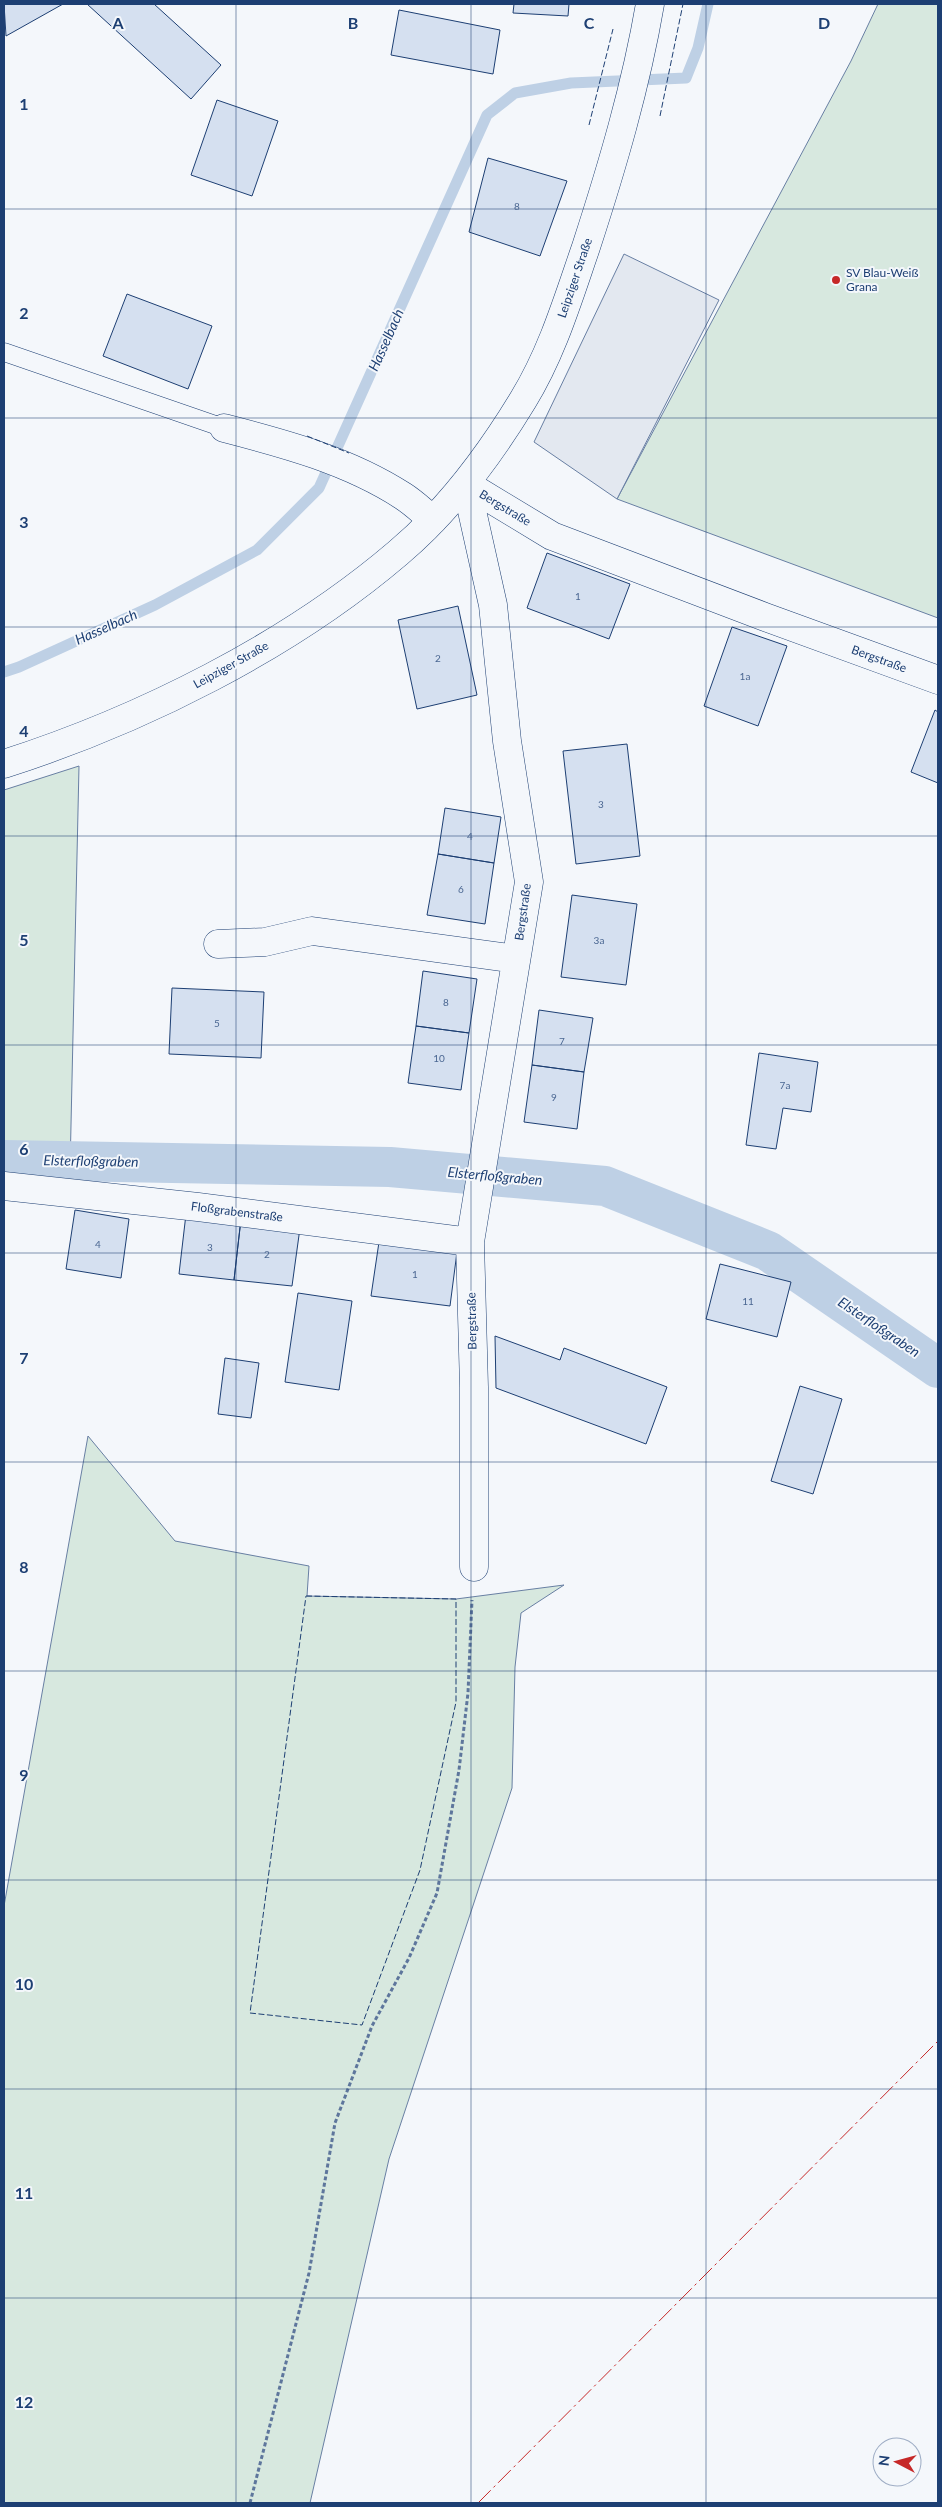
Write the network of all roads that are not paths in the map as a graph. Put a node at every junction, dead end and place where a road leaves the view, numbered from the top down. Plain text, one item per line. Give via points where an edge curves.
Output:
1 (650, 4) edge
2 (4, 352) edge
3 (224, 428) joint
4 (466, 484) junction
5 (433, 520) junction
6 (938, 680) edge
7 (4, 764) edge
8 (218, 944) dead end
9 (516, 959) junction
10 (4, 1186) edge
11 (470, 1242) junction
12 (474, 1567) road end

1 - 4 street, Leipziger Straße via 621,131 550,350 524,399
2 - 3 lane
3 - 5 street via 296,447 345,467 405,497
4 - 5 street, Leipziger Straße
4 - 6 street, Bergstraße via 552,536
4 - 9 street, Bergstraße via 493,605 507,741 528,882
5 - 7 street, Leipziger Straße via 400,552 353,589 249,656 145,709
8 - 9 street via 265,942 312,931
9 - 11 street, Bergstraße
10 - 11 street, Floßgrabenstraße
11 - 12 street, Bergstraße

